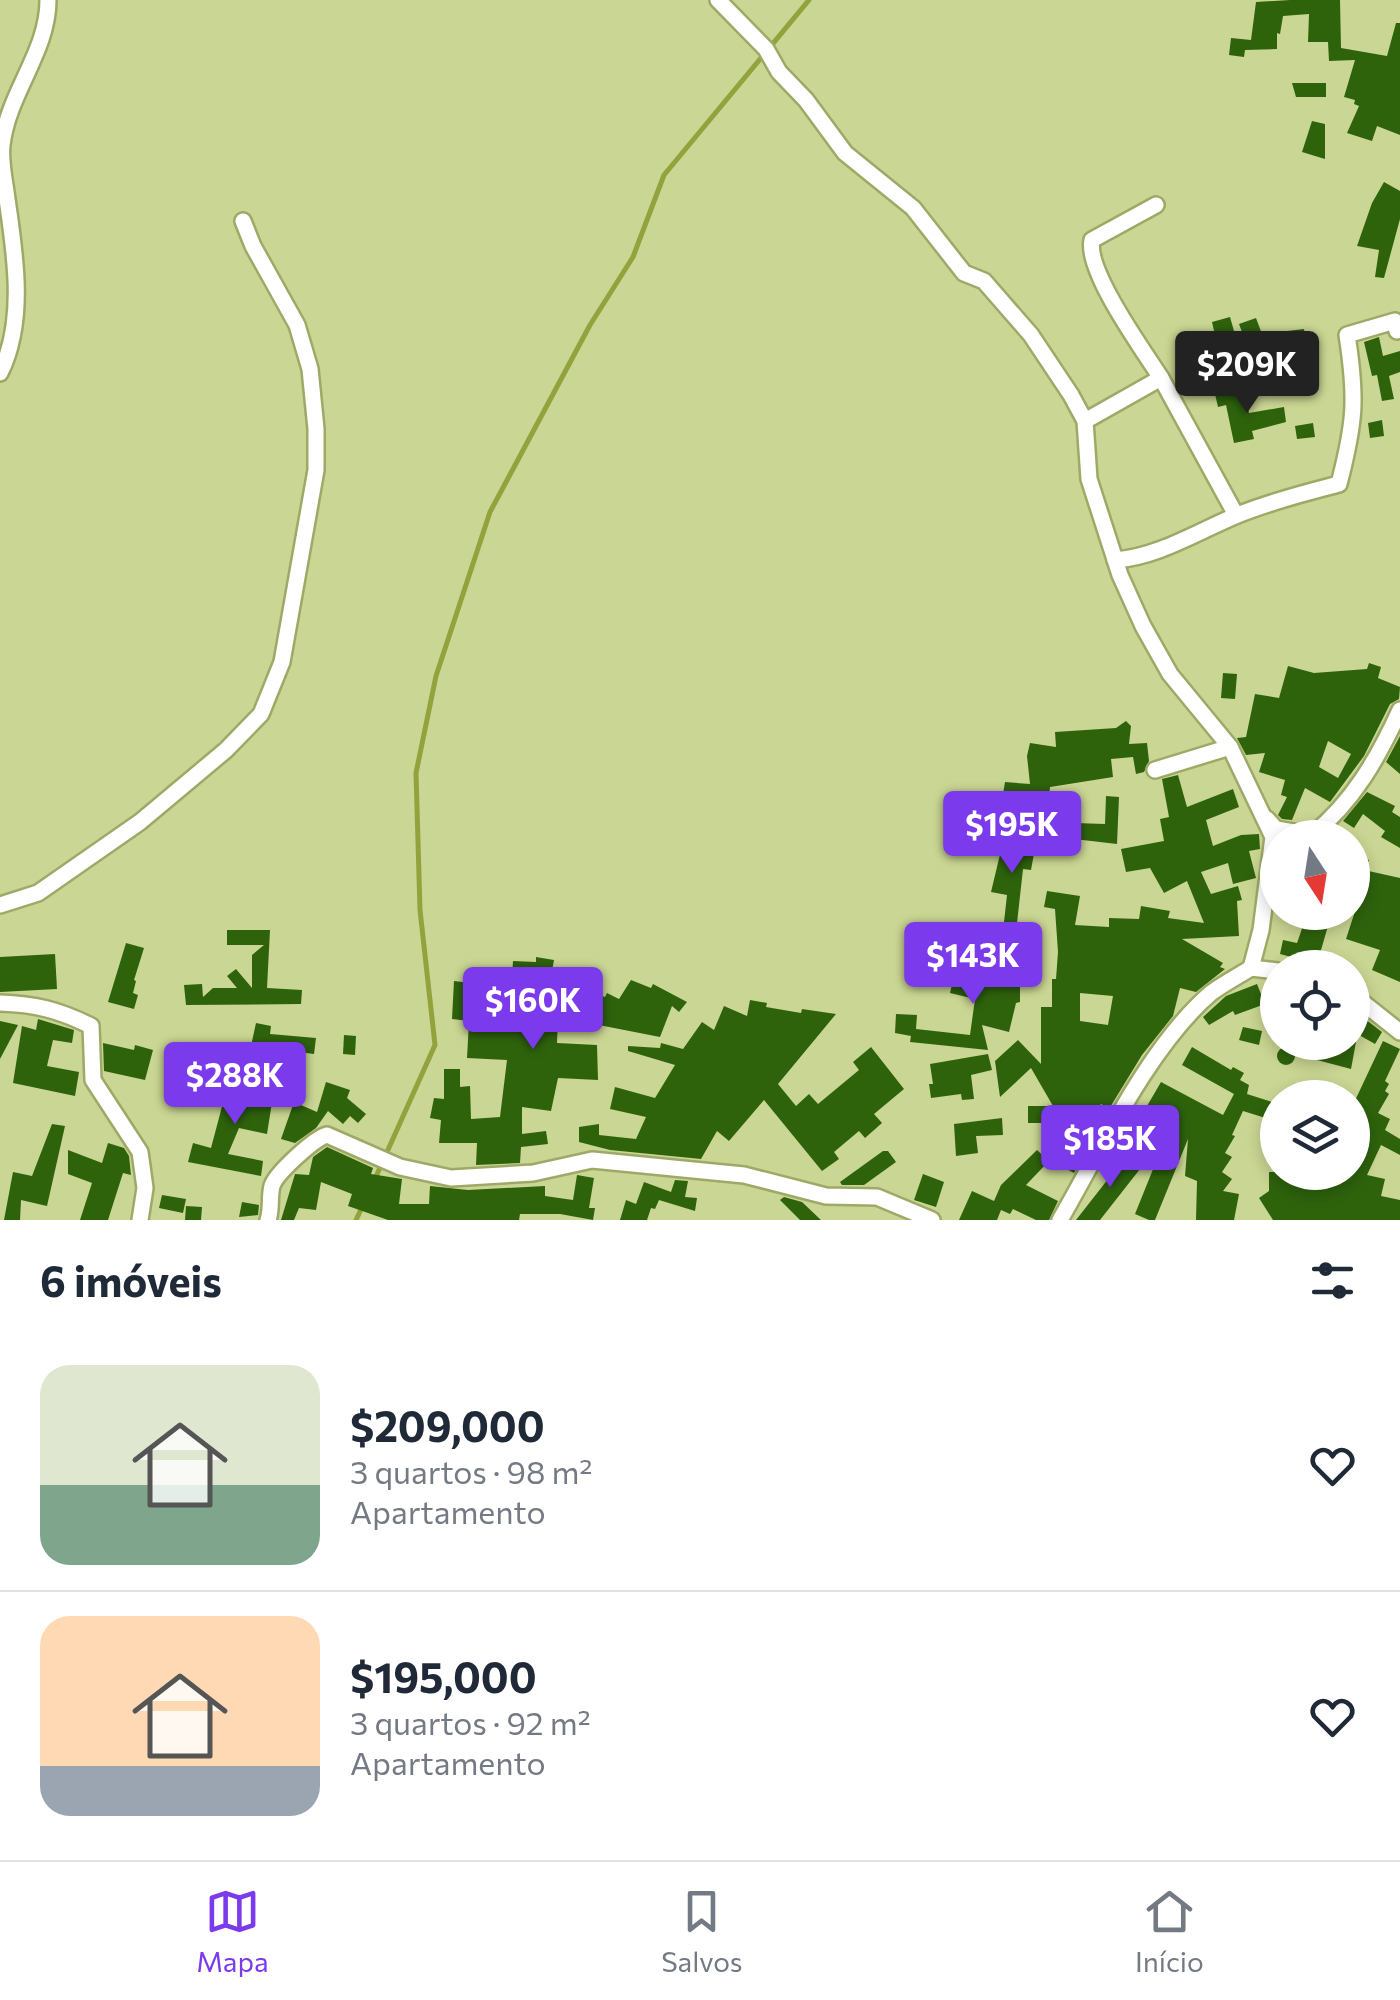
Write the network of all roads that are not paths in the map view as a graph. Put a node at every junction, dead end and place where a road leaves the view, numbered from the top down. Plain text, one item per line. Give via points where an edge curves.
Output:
1 (48, 0) edge
2 (718, 0) edge
3 (1156, 205) dead end
4 (243, 221) dead end
5 (1400, 330) edge
6 (0, 373) edge
7 (1162, 378) junction
8 (1085, 421) junction
9 (1236, 516) junction
10 (1115, 560) junction
11 (1400, 710) edge
12 (1230, 748) junction
13 (1155, 770) dead end
14 (1265, 817) junction
15 (0, 906) edge
16 (1250, 968) junction
17 (1260, 969) edge
18 (0, 1003) edge
19 (1370, 1008) edge
20 (1400, 1032) edge
21 (140, 1220) edge
22 (268, 1220) edge
23 (932, 1220) edge
24 (1060, 1220) edge

1 - 6 street via 48,26 7,116 1,150 16,314
2 - 8 street via 766,49 845,152 912,208 964,273 984,281 1030,335
3 - 7 street via 1092,240 1089,253
4 - 15 street via 297,325 316,429 316,470 282,662 261,714 226,750 140,822 38,893
5 - 9 street via 1395,321 1346,335 1354,427 1339,484
7 - 8 street
7 - 9 street
8 - 10 street via 1089,479
9 - 10 street
10 - 12 street via 1170,674
11 - 14 street via 1370,769 1339,813 1312,835 1276,829
12 - 13 street
12 - 14 street
14 - 16 street via 1273,838
16 - 17 street
16 - 24 street via 1210,994 1165,1044
18 - 21 street via 38,1004 91,1026 93,1080 140,1152 146,1188
19 - 20 street
22 - 23 street via 279,1174 328,1135 400,1166 451,1178 532,1173 592,1160 744,1175 826,1196 876,1197

